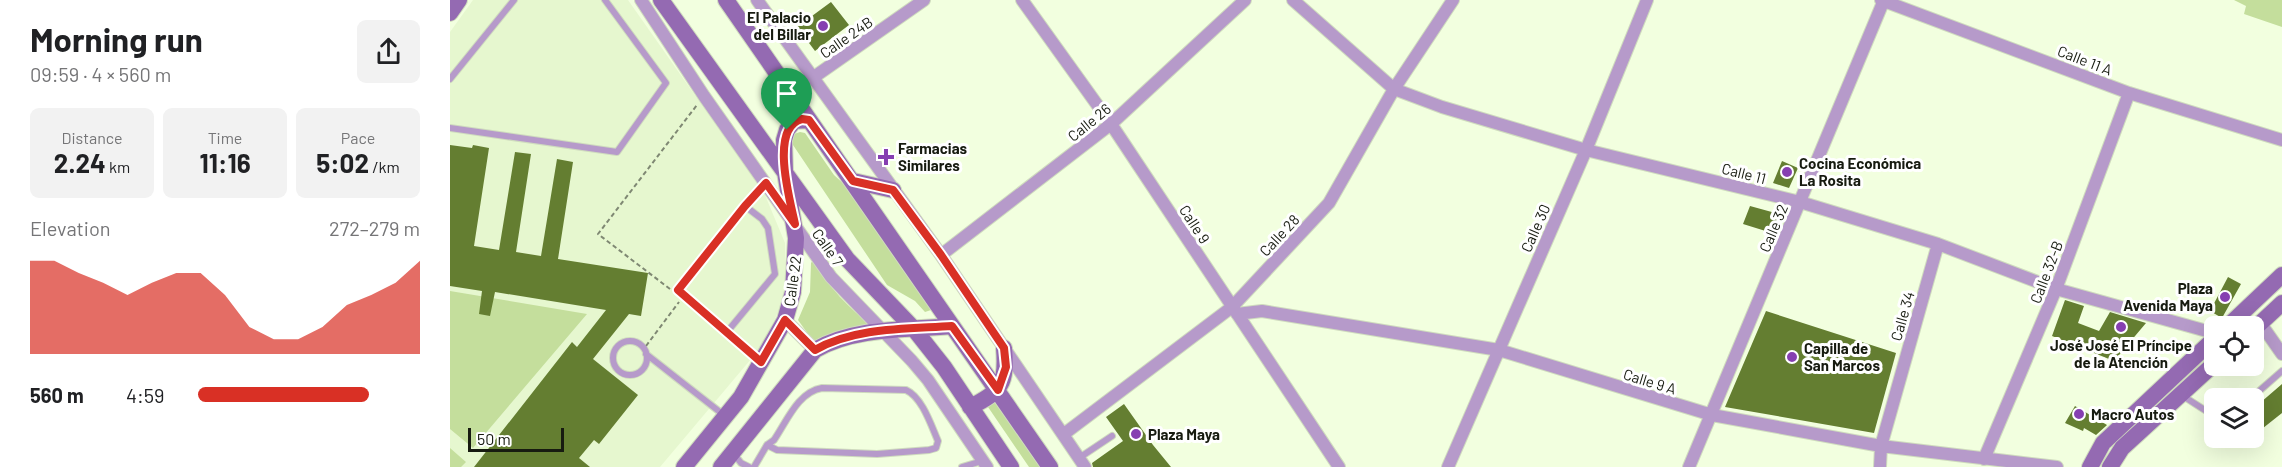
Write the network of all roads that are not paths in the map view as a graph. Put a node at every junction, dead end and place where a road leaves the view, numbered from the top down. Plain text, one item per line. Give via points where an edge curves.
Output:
1 (459, 0) edge
2 (514, 0) edge
3 (605, 0) edge
4 (641, 0) edge
5 (661, 0) edge
6 (726, 0) edge
7 (757, 0) edge
8 (924, 0) edge
9 (1022, 0) edge
10 (1245, 0) edge
11 (1293, 0) edge
12 (1453, 0) edge
13 (1647, 0) edge
14 (1883, 0) edge
15 (450, 13) edge
16 (814, 77) junction
17 (450, 80) edge
18 (1394, 89) junction
19 (2129, 93) junction
20 (809, 120) junction
21 (1111, 124) junction
22 (450, 128) edge
23 (2282, 140) edge
24 (1586, 150) junction
25 (785, 172) junction
26 (853, 181) junction
27 (766, 183) junction
28 (893, 190) junction
29 (1800, 202) junction
30 (745, 206) junction
31 (795, 224) junction
32 (1938, 244) junction
33 (941, 255) junction
34 (2282, 275) edge
35 (2056, 289) junction
36 (2282, 303) edge
37 (1235, 310) junction
38 (2239, 316) edge
39 (785, 320) junction
40 (2264, 320) edge
41 (952, 326) junction
42 (914, 329) junction
43 (2204, 330) edge
44 (727, 332) junction
45 (884, 332) junction
46 (2264, 335) edge
47 (1004, 348) junction
48 (2204, 348) edge
49 (815, 350) junction
50 (1498, 350) junction
51 (645, 351) junction
52 (2282, 354) edge
53 (761, 362) junction
54 (2282, 371) edge
55 (2204, 373) edge
56 (2263, 388) edge
57 (998, 390) junction
58 (2180, 394) junction
59 (970, 407) junction
60 (2204, 410) edge
61 (1712, 415) junction
62 (726, 416) junction
63 (1064, 434) junction
64 (1112, 436) dead end
65 (767, 445) junction
66 (1881, 446) junction
67 (733, 452) junction
68 (1984, 459) junction
69 (1082, 462) edge
70 (985, 464) edge
71 (684, 467) edge
72 (721, 467) edge
73 (749, 467) edge
74 (754, 467) edge
75 (962, 467) edge
76 (1011, 467) edge
77 (1050, 467) edge
78 (1339, 467) edge
79 (1448, 467) edge
80 (1689, 467) edge
81 (1880, 467) edge
82 (2057, 467) edge
83 (2090, 467) edge
84 (2110, 467) edge

1 - 15 main road
2 - 17 lane
3 - 22 lane via 666,83 617,152
4 - 27 street, Calle 7
5 - 25 main road
6 - 20 main road
7 - 16 street
8 - 16 street, Calle 24B
9 - 21 street, Calle 9
10 - 21 street, Calle 26
11 - 18 street, Calle 11
12 - 18 street, Calle 28
13 - 24 street, Calle 30
14 - 19 street, Calle 11 A
14 - 29 street, Calle 32
16 - 28 street
18 - 24 street, Calle 11
18 - 37 street, Calle 28 via 1329,203
19 - 23 street, Calle 11 A
19 - 35 street, Calle 32-B
20 - 25 main road, Calle 22 via 794,121 787,130
20 - 26 main road
21 - 33 street, Calle 26
21 - 37 street, Calle 9
24 - 29 street, Calle 11
24 - 50 street, Calle 30
25 - 31 main road, Calle 22
25 - 42 main road via 847,259
26 - 28 main road
26 - 41 main road
27 - 30 lane
27 - 31 street, Calle 7
28 - 33 street
29 - 32 street, Calle 11
29 - 61 street, Calle 32
30 - 44 lane via 768,228 775,274
30 - 44 lane via 678,290
31 - 39 main road, Calle 22 via 796,267
31 - 45 street, Calle 7 via 831,277
32 - 35 street, Calle 11
32 - 66 street, Calle 34
33 - 47 street
34 - 38 main road
35 - 43 street, Calle 11
35 - 68 street, Calle 32-B
36 - 40 main road
37 - 50 street, Calle 9 A via 1262,311
37 - 63 street, Calle 28
37 - 78 street, Calle 9
39 - 49 street
39 - 53 main road, Calle 22
41 - 42 main road
41 - 57 main road
42 - 45 main road
42 - 59 main road
44 - 53 lane
45 - 49 main road via 829,342
45 - 70 street, Calle 7 via 928,380
46 - 52 street
47 - 57 main road via 1006,367
47 - 63 street
48 - 83 main road via 2103,443
49 - 67 main road
50 - 61 street, Calle 9 A
50 - 79 street, Calle 30
51 - 51 lane via 642,370 633,375 622,373 614,365 613,354 624,342 635,342
51 - 62 lane
53 - 62 main road, Calle 22
54 - 56 lane
55 - 58 main road
57 - 59 main road
57 - 77 main road
58 - 60 lane
58 - 84 main road via 2121,448
59 - 76 main road
61 - 66 street, Calle 9 A
61 - 80 street, Calle 32
62 - 71 main road, Calle 22
63 - 69 street
64 - 69 lane
65 - 65 lane via 777,450 877,454 929,450 936,448 938,441 912,392 822,388 805,395
65 - 74 lane
66 - 68 street, Calle 9 A
66 - 81 street, Calle 34
67 - 72 main road
67 - 73 lane
68 - 82 street, Calle 9 A
70 - 75 lane

